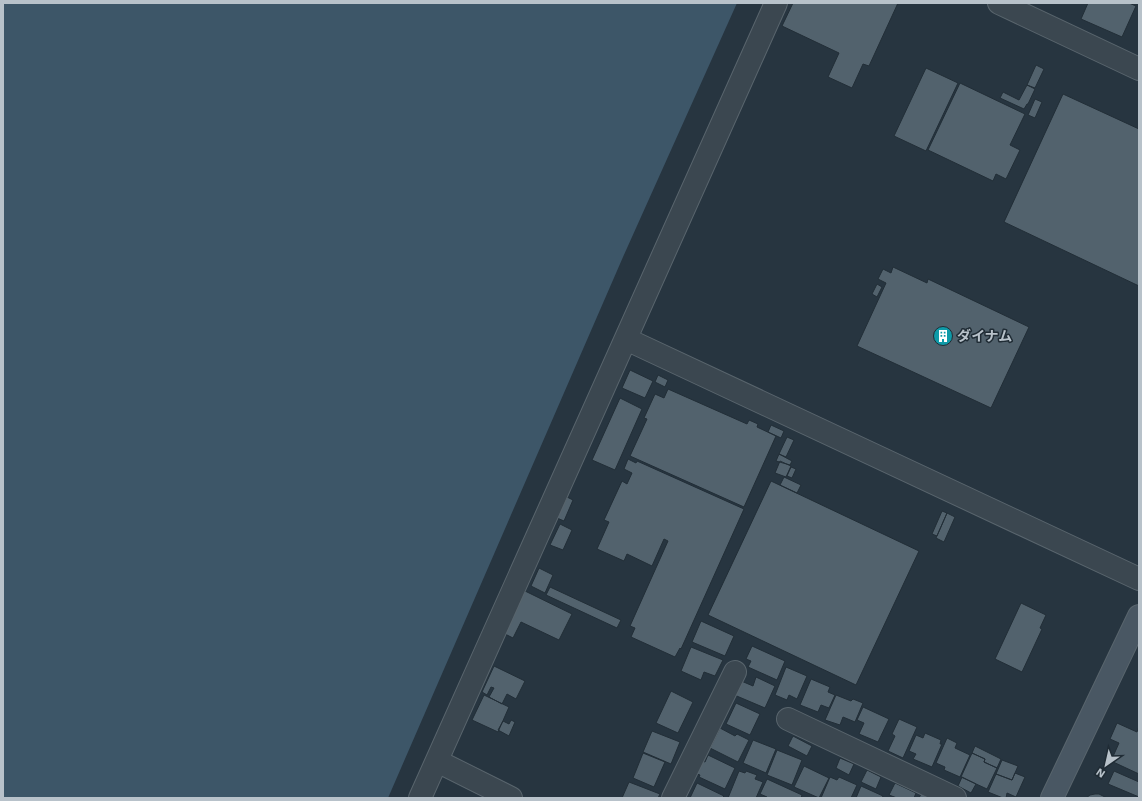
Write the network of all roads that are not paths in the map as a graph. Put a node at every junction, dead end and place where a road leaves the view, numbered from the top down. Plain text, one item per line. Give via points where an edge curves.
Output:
1 (776, 3) edge
2 (999, 3) edge
3 (1139, 69) edge
4 (626, 339) junction
5 (1139, 579) edge
6 (1139, 616) edge
7 (735, 672) dead end
8 (788, 719) dead end
9 (437, 761) junction
10 (420, 798) edge
11 (511, 798) edge
12 (673, 798) edge
13 (955, 798) edge
14 (1052, 798) edge

1 - 4 street
2 - 3 street
4 - 5 street
4 - 9 street
6 - 14 street
7 - 12 street
8 - 13 street
9 - 10 street
9 - 11 street

